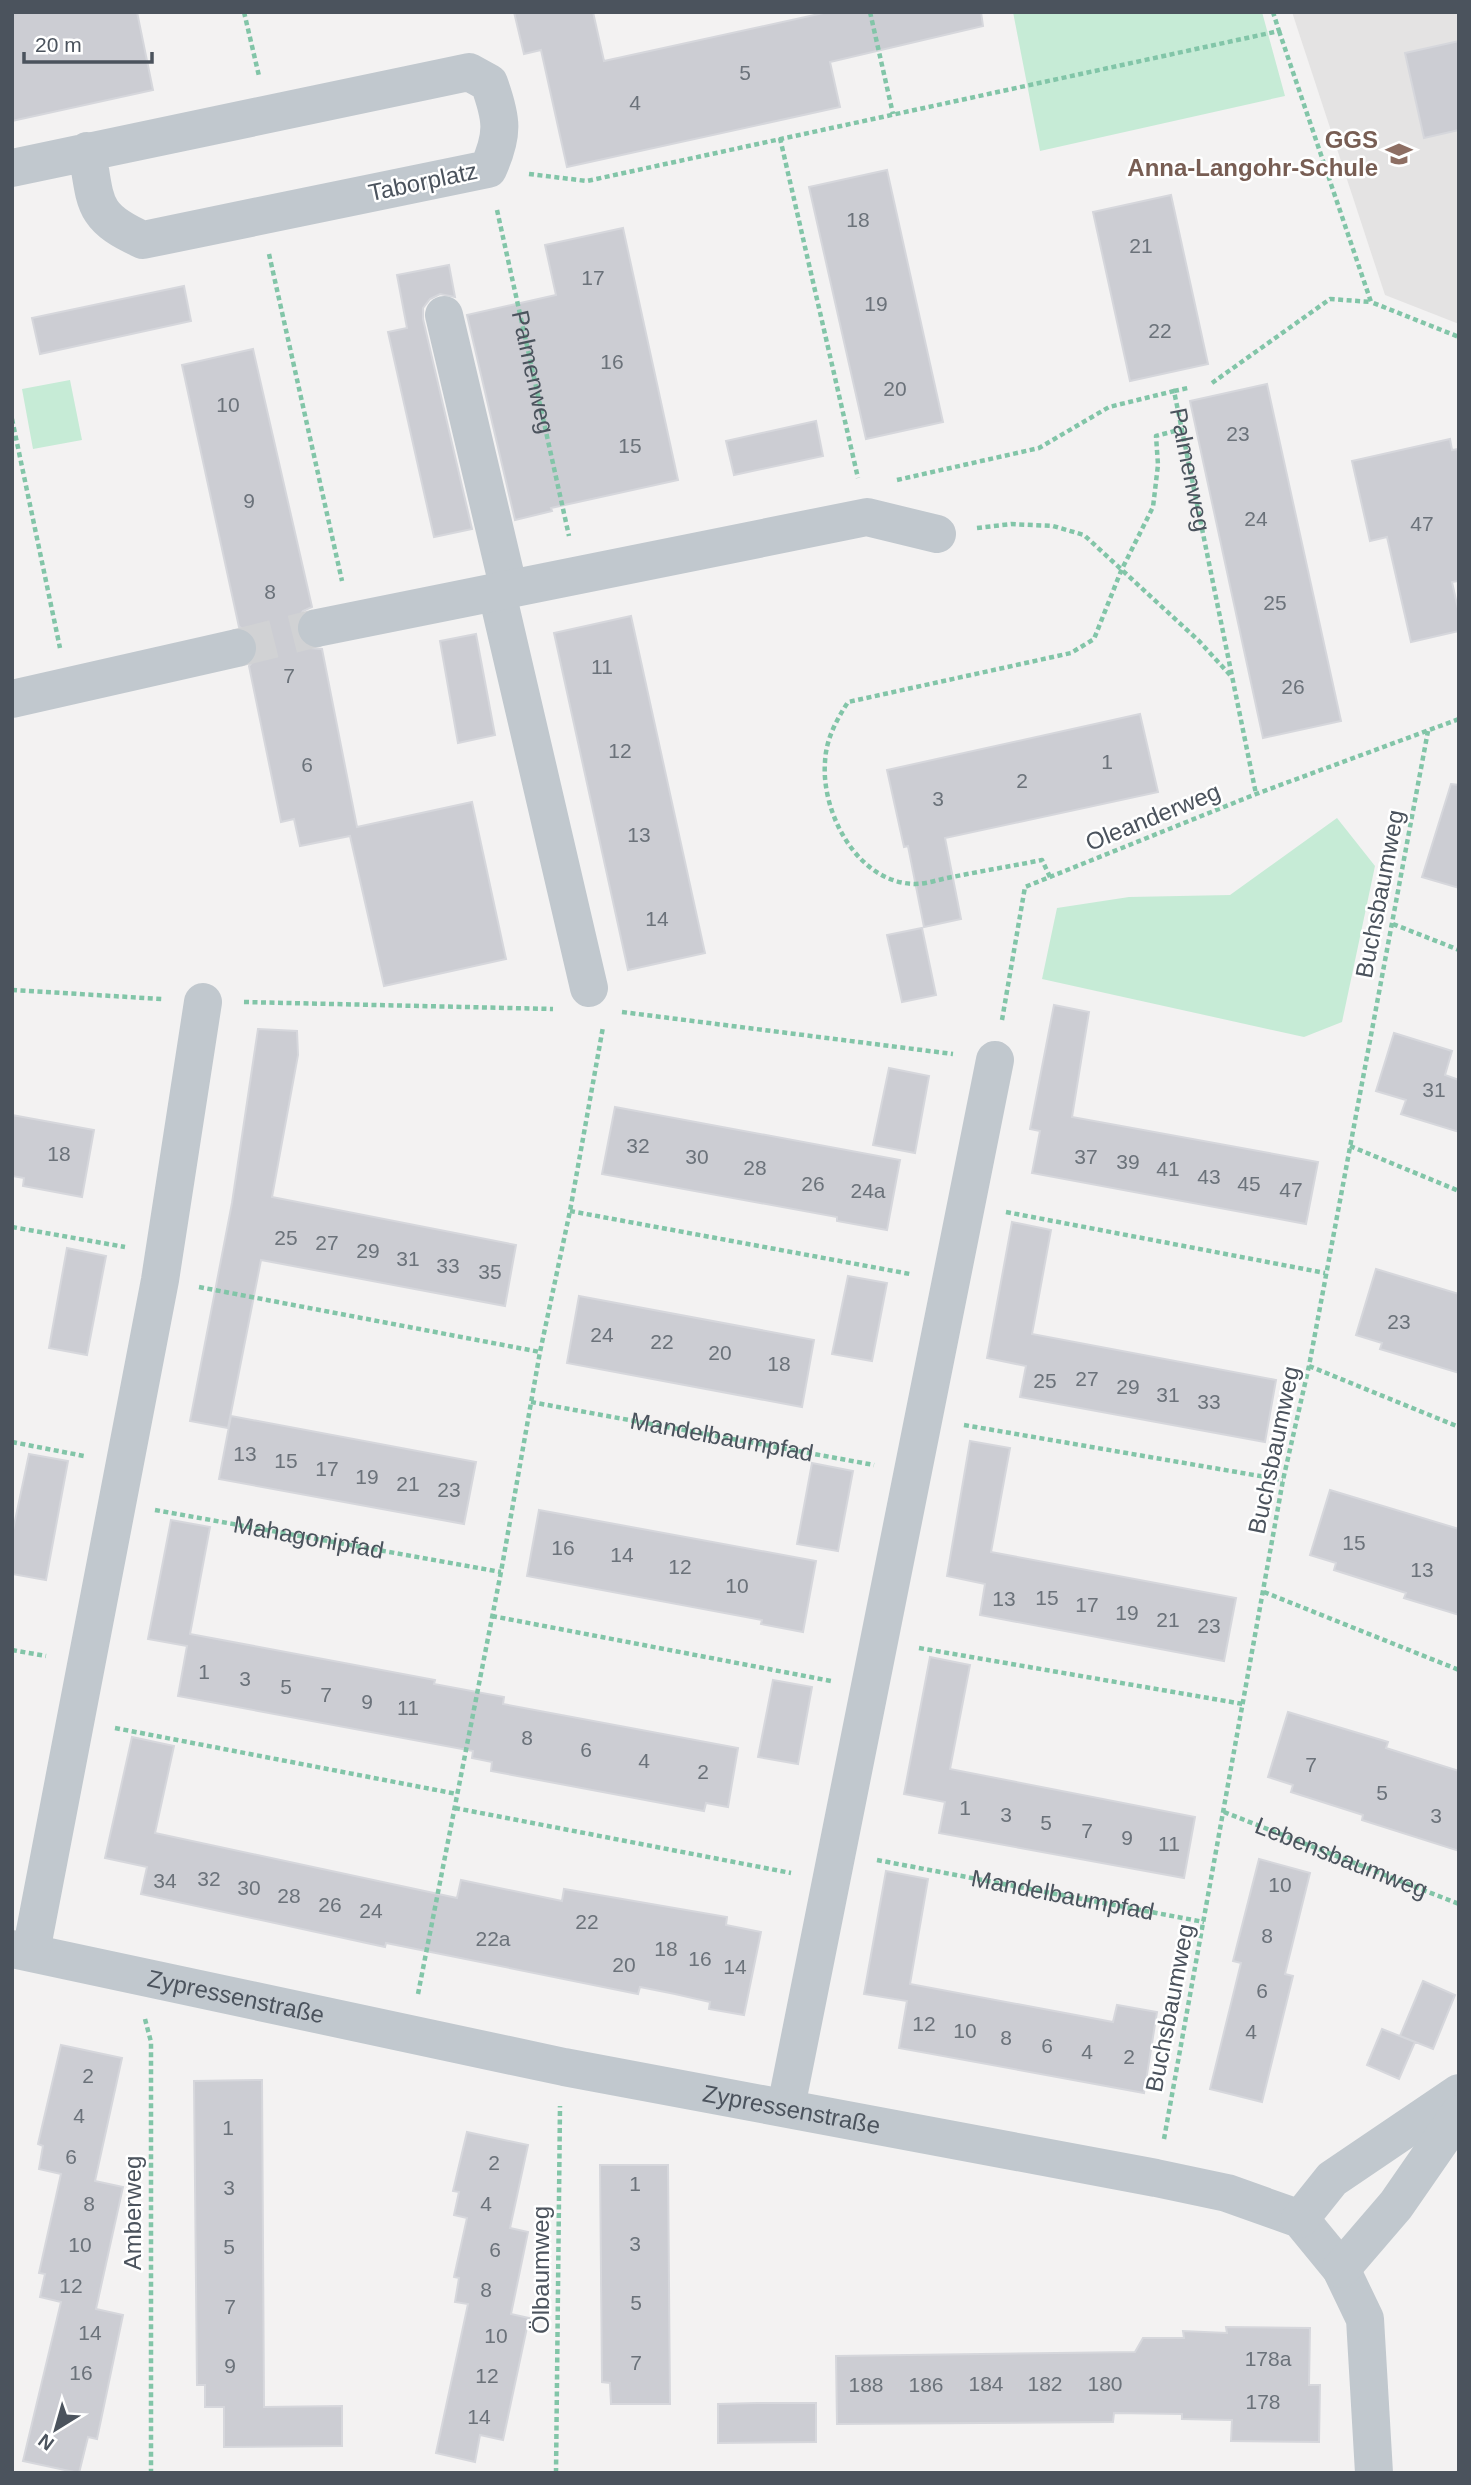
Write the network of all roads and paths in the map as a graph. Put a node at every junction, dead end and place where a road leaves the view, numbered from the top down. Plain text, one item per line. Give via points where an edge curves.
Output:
1 (244, 12) edge
2 (870, 12) edge
3 (1273, 12) edge
4 (1279, 31) junction
5 (267, 114) junction
6 (893, 114) junction
7 (780, 138) junction
8 (87, 151) junction
9 (12, 168) edge
10 (488, 169) junction
11 (261, 216) junction
12 (1371, 302) junction
13 (444, 316) dead end
14 (1459, 337) edge
15 (1212, 383) dead end
16 (1188, 388) dead end
17 (1174, 391) junction
18 (12, 419) edge
19 (1182, 429) junction
20 (864, 503) junction
21 (937, 534) joint
22 (1121, 571) junction
23 (578, 576) junction
24 (503, 592) junction
25 (334, 625) joint
26 (237, 648) tunnel mouth
27 (1232, 677) junction
28 (68, 686) junction
29 (12, 699) edge
30 (1459, 719) edge
31 (1428, 731) junction
32 (1256, 794) junction
33 (1050, 877) junction
34 (1393, 924) junction
35 (1459, 950) edge
36 (12, 990) edge
37 (577, 999) joint
38 (203, 1002) junction
39 (619, 1012) dead end
40 (603, 1024) dead end
41 (995, 1060) junction
42 (1350, 1146) junction
43 (1459, 1191) edge
44 (967, 1205) junction
45 (570, 1211) junction
46 (12, 1227) edge
47 (162, 1267) junction
48 (1325, 1273) junction
49 (952, 1281) junction
50 (540, 1352) junction
51 (1309, 1366) junction
52 (531, 1402) junction
53 (926, 1419) junction
54 (1459, 1427) edge
55 (12, 1442) edge
56 (125, 1464) junction
57 (914, 1472) junction
58 (1283, 1480) junction
59 (117, 1504) junction
60 (501, 1572) junction
61 (1264, 1592) junction
62 (492, 1616) junction
63 (880, 1641) junction
64 (1459, 1670) edge
65 (870, 1689) junction
66 (1243, 1704) junction
67 (78, 1721) junction
68 (457, 1794) junction
69 (455, 1808) junction
70 (1224, 1812) junction
71 (835, 1866) junction
72 (1459, 1904) edge
73 (1204, 1922) junction
74 (22, 1950) edge
75 (117, 1970) junction
76 (410, 2033) junction
77 (564, 2067) junction
78 (1459, 2093) edge
79 (786, 2106) junction
80 (1459, 2114) edge
81 (1156, 2178) junction
82 (1300, 2219) junction
83 (1341, 2269) junction
84 (151, 2473) edge
85 (556, 2473) edge
86 (1374, 2473) edge

1 - 5 path
2 - 6 path
3 - 4 path
4 - 6 path
4 - 12 path
5 - 8 street, Taborplatz
5 - 10 street, Taborplatz via 469,72 489,83 499,111 501,141
6 - 7 path
7 - 10 path via 587,181
7 - 20 path
8 - 9 street
8 - 11 street, Taborplatz via 97,208 116,228 143,240
10 - 11 street, Taborplatz
10 - 23 path, Palmenweg
11 - 25 path
12 - 14 path
12 - 15 path via 1330,299
13 - 24 street
16 - 17 path
17 - 19 path, Palmenweg
17 - 20 path, Palmenweg via 1109,407 1039,448
18 - 28 path
19 - 22 path via 1156,436 1153,507
19 - 27 path, Palmenweg
20 - 21 street
20 - 23 street
21 - 22 path via 1011,524 1053,526 1084,535
22 - 27 path
22 - 33 path via 1101,625 1084,646 1063,655 848,702 832,727 824,759 830,808 840,832 882,875 914,884 1042,860
23 - 24 street
24 - 25 street
24 - 37 street
26 - 28 street
27 - 32 path, Palmenweg
28 - 29 street
30 - 31 path, Oleanderweg
31 - 32 path, Oleanderweg
31 - 34 path, Buchsbaumweg
32 - 33 path, Oleanderweg
33 - 41 path, Oleanderweg via 1025,887
34 - 35 path
34 - 42 path, Buchsbaumweg
36 - 38 path
37 - 38 path
38 - 47 street
39 - 41 path
40 - 45 path
41 - 44 street
42 - 43 path
42 - 48 path, Buchsbaumweg
44 - 48 path
44 - 49 street
45 - 49 path
45 - 50 path
46 - 47 path
47 - 50 path
47 - 56 street
48 - 51 path, Buchsbaumweg
49 - 53 street
50 - 52 path
51 - 54 path
51 - 58 path, Buchsbaumweg
52 - 57 path, Mandelbaumpfad
52 - 60 path
53 - 57 street
53 - 58 path
55 - 56 path
56 - 59 street
57 - 63 street
58 - 61 path, Buchsbaumweg
59 - 60 path, Mahagonipfad
59 - 67 street
60 - 62 path
61 - 64 path
61 - 66 path, Buchsbaumweg
62 - 65 path
62 - 68 path
63 - 65 street
63 - 66 path
65 - 71 street
66 - 70 path, Buchsbaumweg
67 - 68 path
67 - 74 street
68 - 69 path
69 - 71 path, Mandelbaumpfad
69 - 76 path
70 - 72 path, Lebensbaumweg
70 - 73 path, Buchsbaumweg
71 - 73 path, Mandelbaumpfad
71 - 79 street
73 - 81 path, Buchsbaumweg
74 - 75 street, Zypressenstraße
75 - 76 street, Zypressenstraße
75 - 84 path, Amberweg via 117,1997 141,2007 151,2042
76 - 77 street, Zypressenstraße
77 - 79 street, Zypressenstraße
77 - 85 path, Ölbaumweg via 559,2112
78 - 82 street via 1332,2179
79 - 81 street, Zypressenstraße
80 - 83 street via 1396,2205
81 - 82 street, Zypressenstraße via 1227,2193
82 - 83 street
83 - 86 street via 1365,2319

